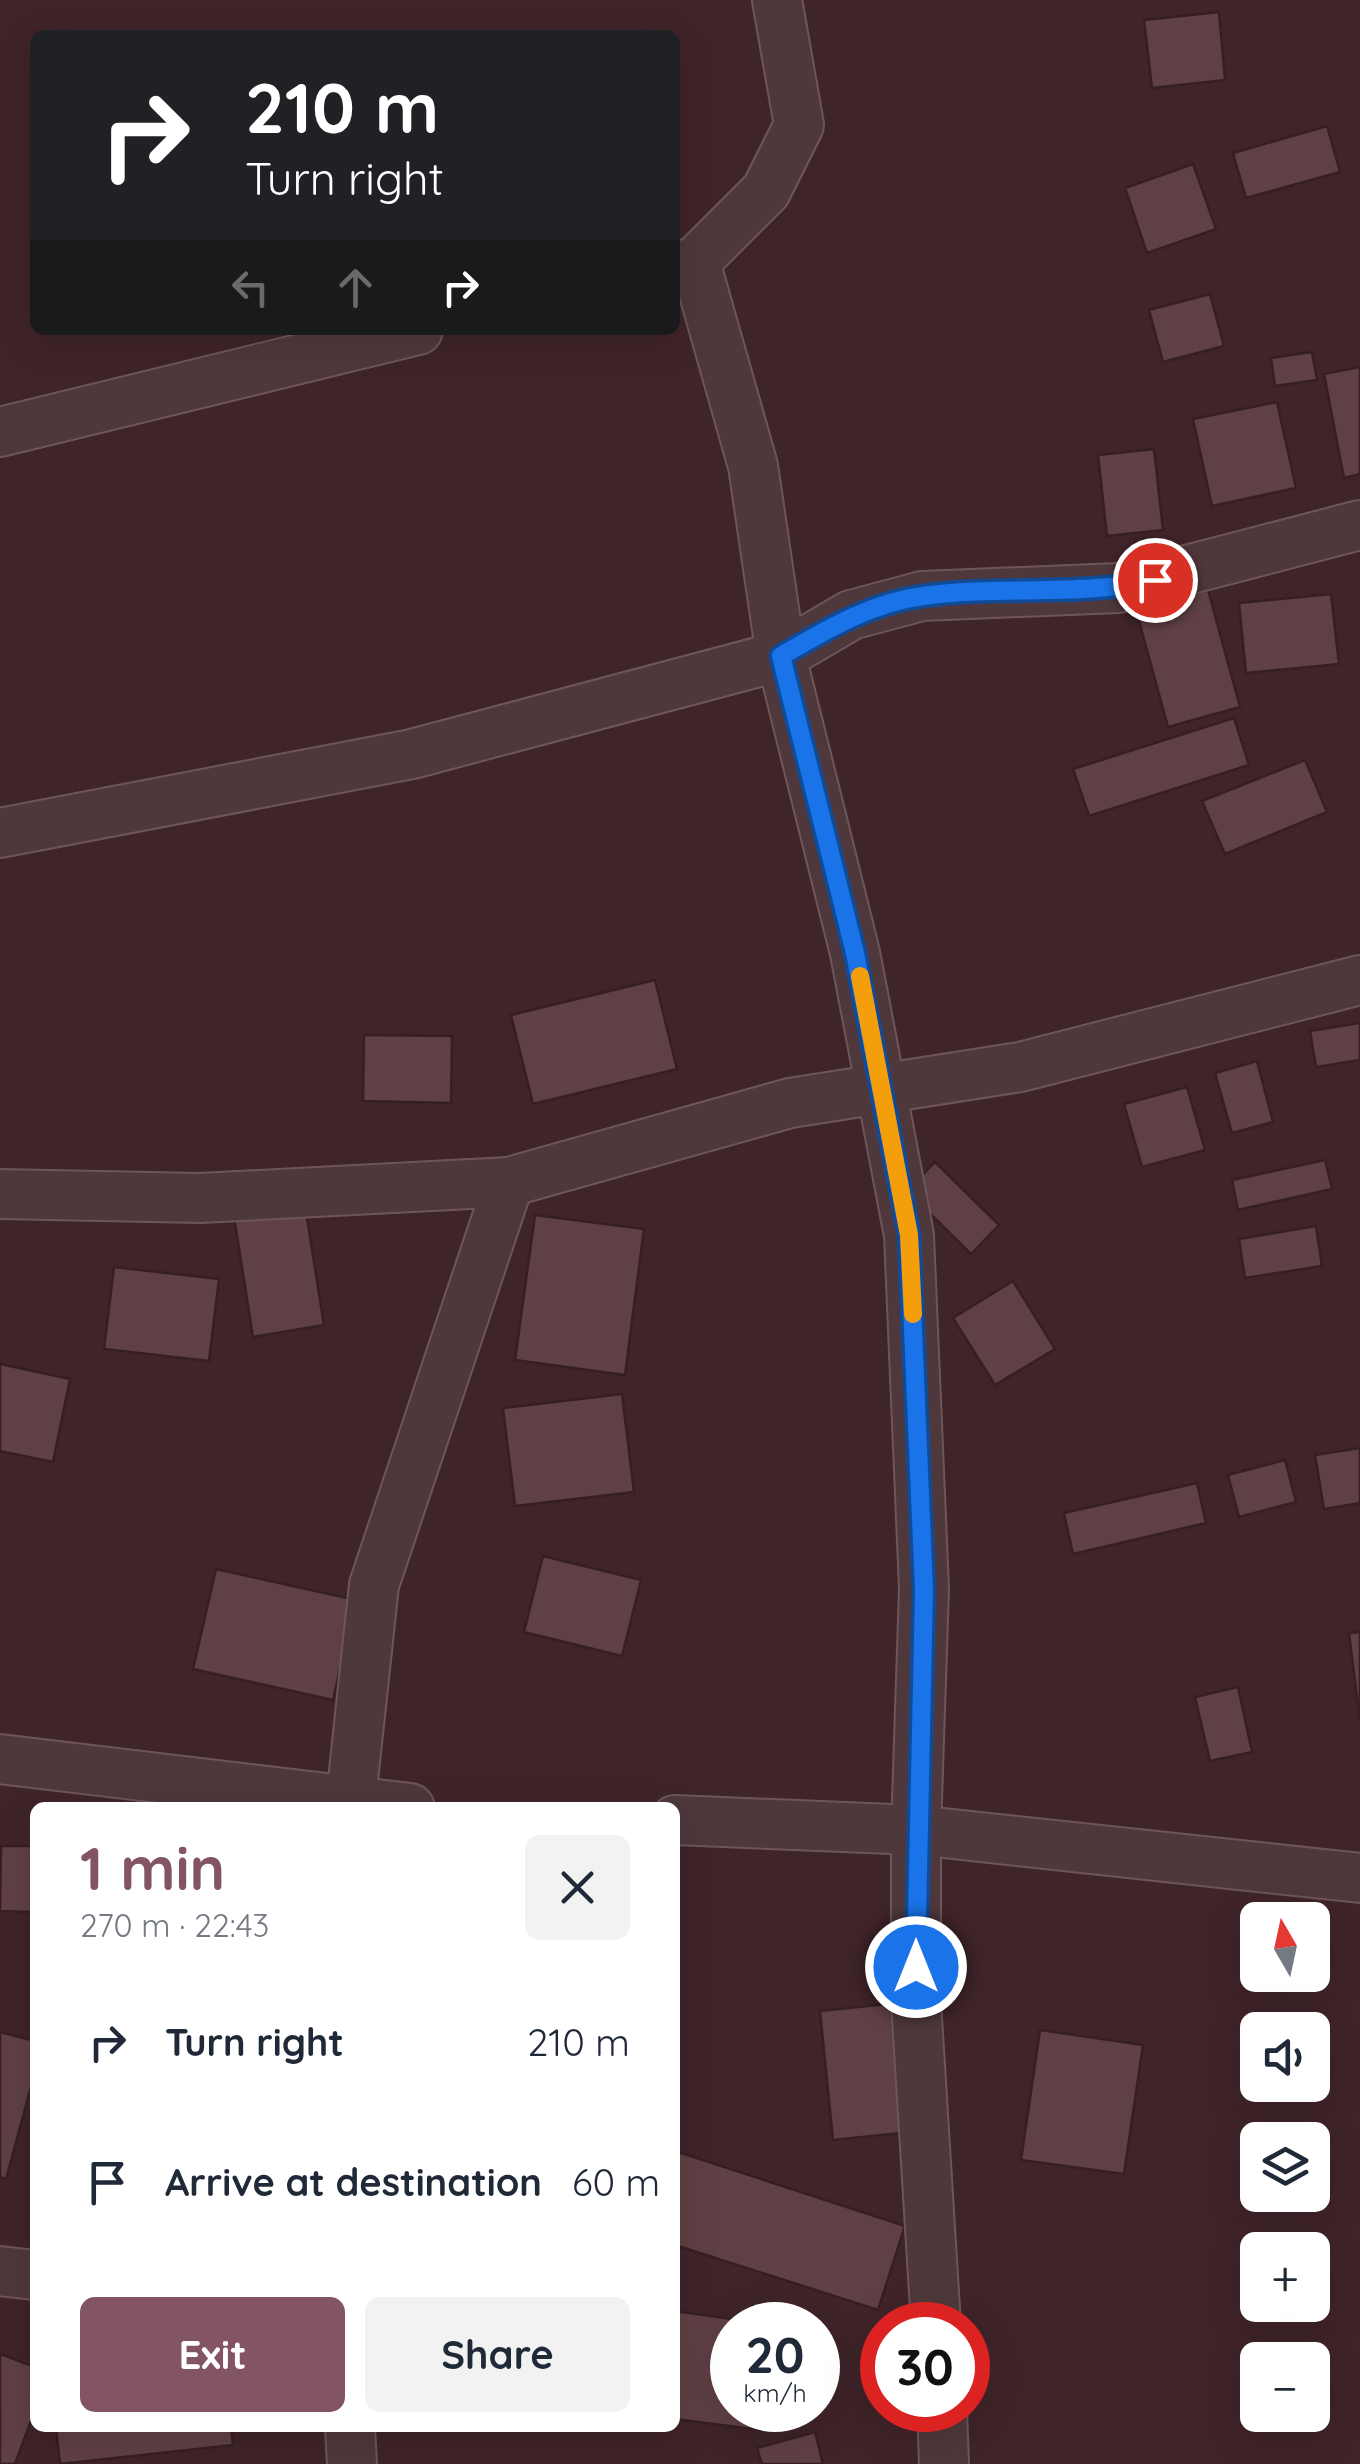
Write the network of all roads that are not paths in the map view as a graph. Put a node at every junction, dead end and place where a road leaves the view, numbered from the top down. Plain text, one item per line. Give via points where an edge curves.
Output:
1 (777, 0) edge
2 (685, 264) edge
3 (398, 335) edge
4 (0, 432) edge
5 (1360, 525) edge
6 (781, 656) junction
7 (0, 832) edge
8 (1360, 980) edge
9 (881, 1090) junction
10 (509, 1182) junction
11 (0, 1194) edge
12 (0, 1759) edge
13 (334, 1802) edge
14 (350, 1802) edge
15 (680, 1820) edge
16 (916, 1830) junction
17 (1360, 1878) edge
18 (0, 2271) edge
19 (30, 2274) edge
20 (935, 2302) edge
21 (350, 2432) edge
22 (943, 2432) edge
23 (352, 2464) edge
24 (944, 2464) edge

1 - 2 street via 799,125 766,191
2 - 6 street via 753,466
3 - 4 street
5 - 6 street via 1118,588 922,596 852,615
6 - 7 street via 412,754
6 - 9 street via 855,953
8 - 9 street via 1020,1067
9 - 10 street via 790,1104
9 - 16 street via 909,1235 924,1590
10 - 11 street via 200,1198
10 - 14 street via 374,1586
12 - 13 street
15 - 16 street
16 - 17 street
16 - 20 street via 916,2001
18 - 19 street
21 - 23 street
22 - 24 street

